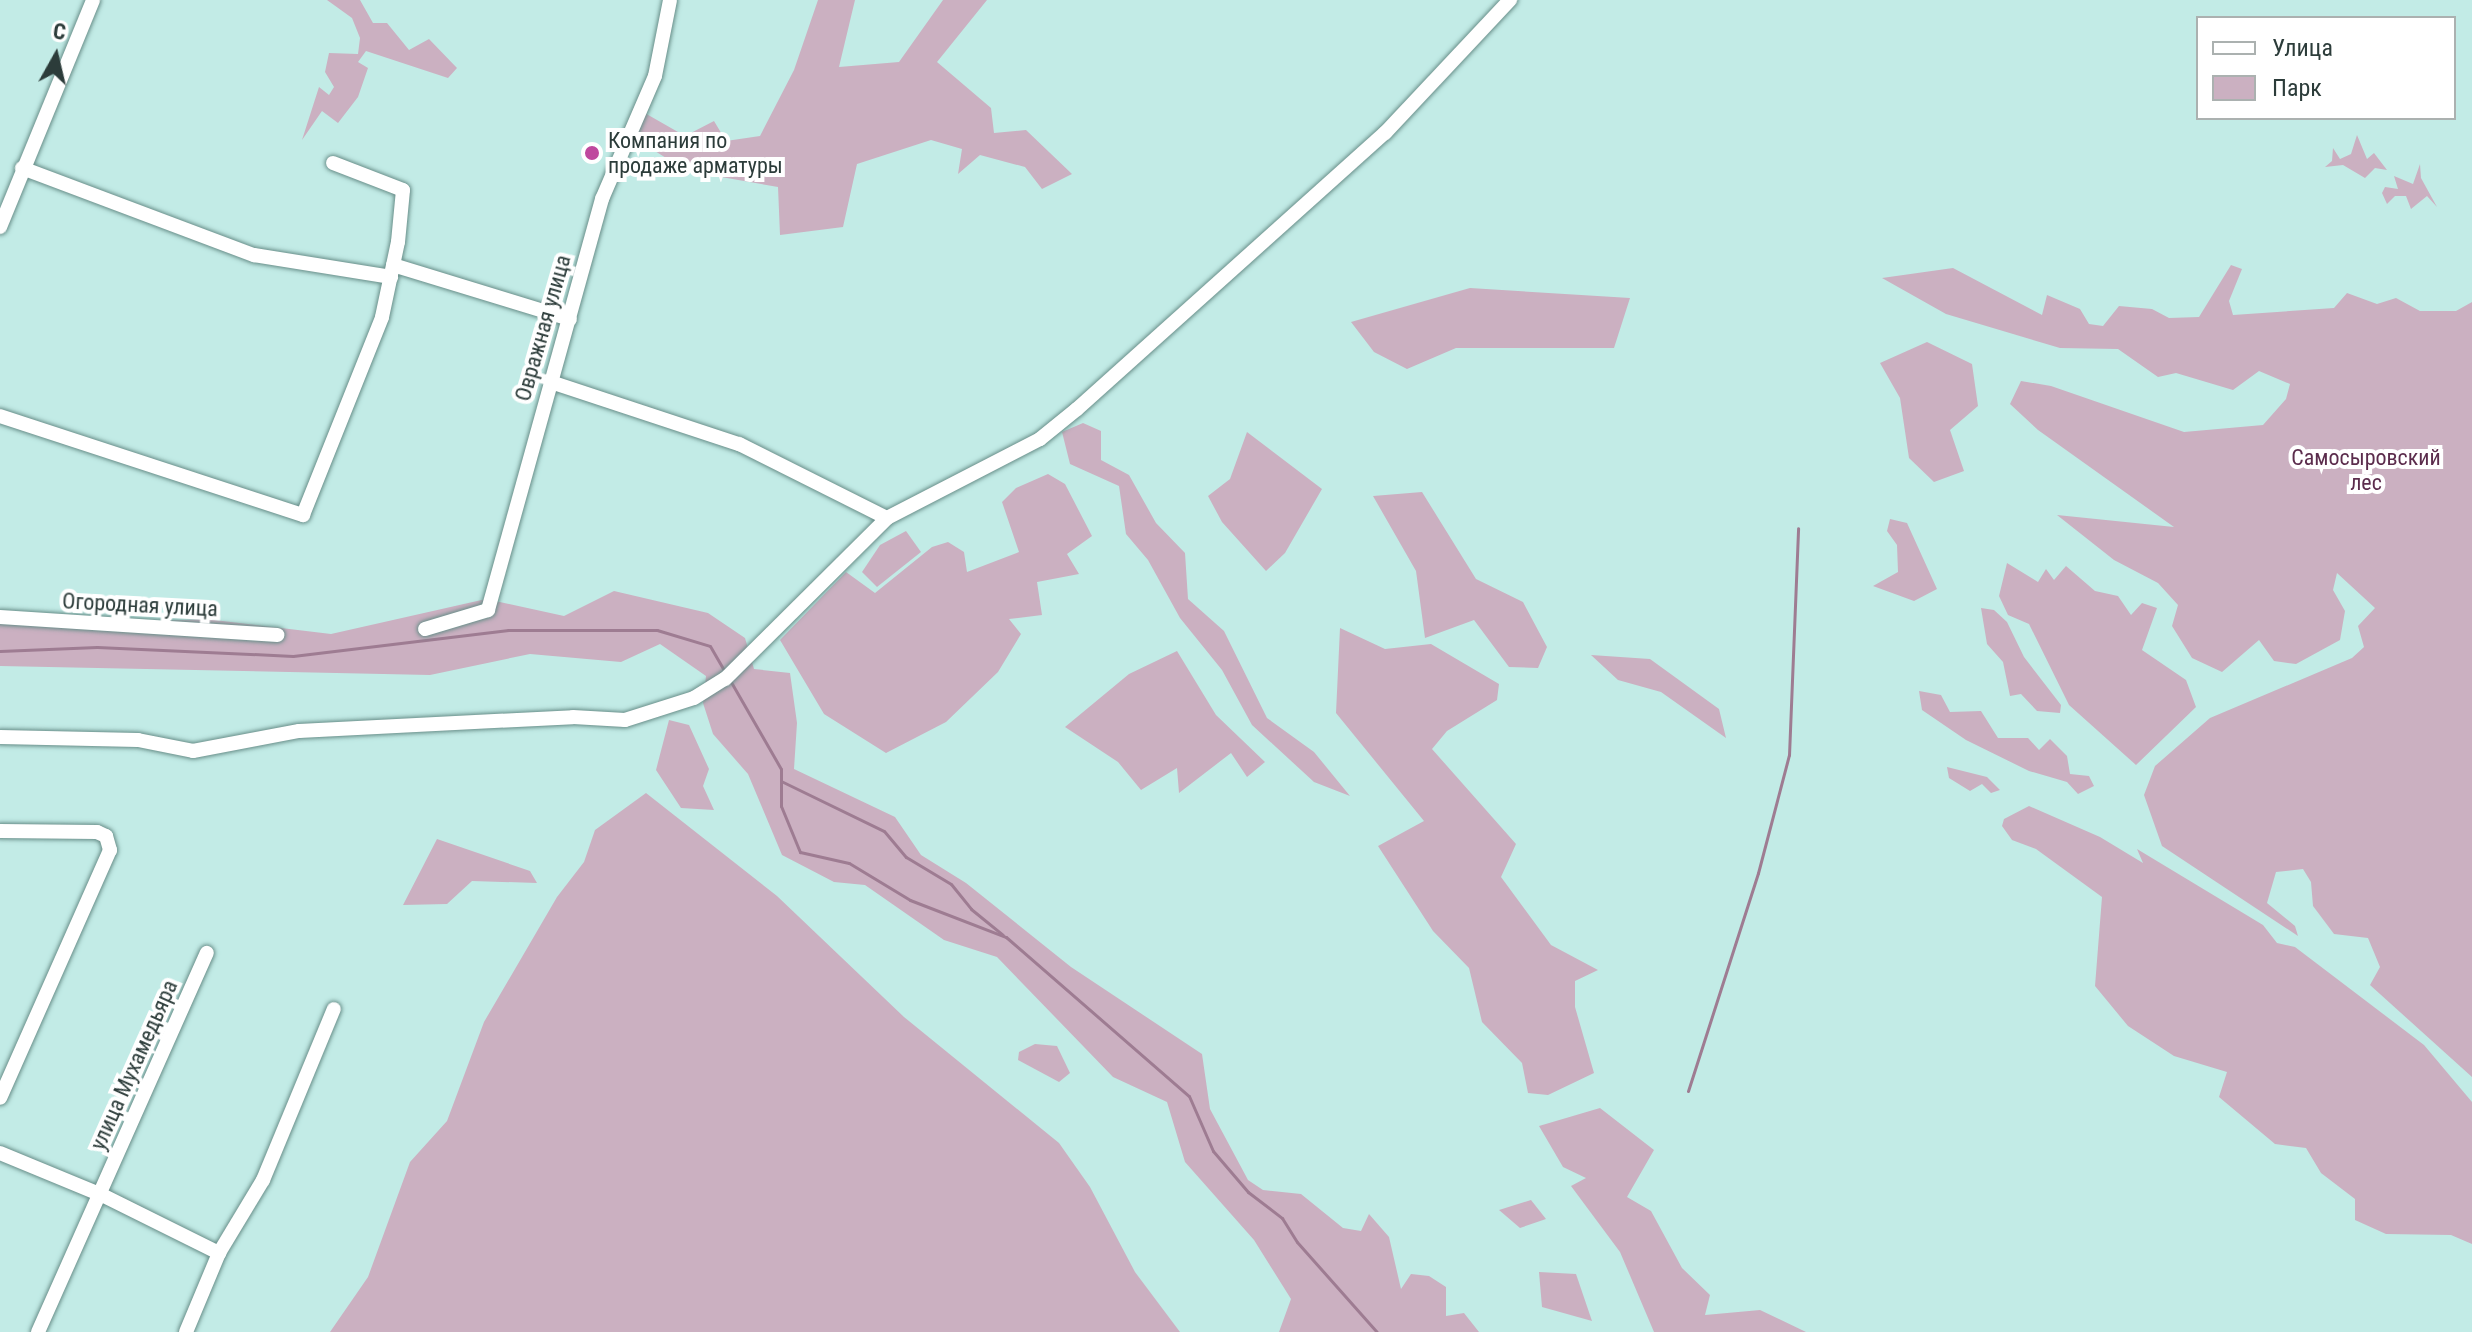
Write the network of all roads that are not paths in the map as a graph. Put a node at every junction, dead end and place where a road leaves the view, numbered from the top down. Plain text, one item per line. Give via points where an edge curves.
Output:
1 (93, 0) edge
2 (670, 0) edge
3 (1510, 0) edge
4 (333, 163) dead end
5 (22, 168) junction
6 (0, 227) edge
7 (392, 271) junction
8 (570, 319) junction
9 (551, 382) junction
10 (0, 416) edge
11 (887, 518) junction
12 (0, 617) edge
13 (425, 629) dead end
14 (277, 635) dead end
15 (0, 737) edge
16 (0, 831) edge
17 (207, 953) dead end
18 (334, 1009) dead end
19 (0, 1098) edge
20 (0, 1153) edge
21 (102, 1195) junction
22 (219, 1253) junction
23 (38, 1332) edge
24 (186, 1332) edge

1 - 5 street
2 - 8 street, Овражная улица via 655,76 602,199
3 - 11 street via 1385,133 1077,409 1040,439
4 - 7 street via 403,190
5 - 6 street
5 - 7 street via 254,255
7 - 8 street
7 - 10 street via 382,317 303,515
8 - 9 street, Овражная улица
9 - 11 street via 739,444
9 - 13 street, Овражная улица via 488,610
11 - 15 street via 729,676 694,698 625,720 573,717 299,731 193,751 138,740
12 - 14 street, Огородная улица
16 - 19 street via 86,830 106,836 110,850
17 - 21 street, улица Мухамедьяра
18 - 22 street via 263,1180
20 - 21 street
21 - 22 street
21 - 23 street, улица Мухамедьяра
22 - 24 street

